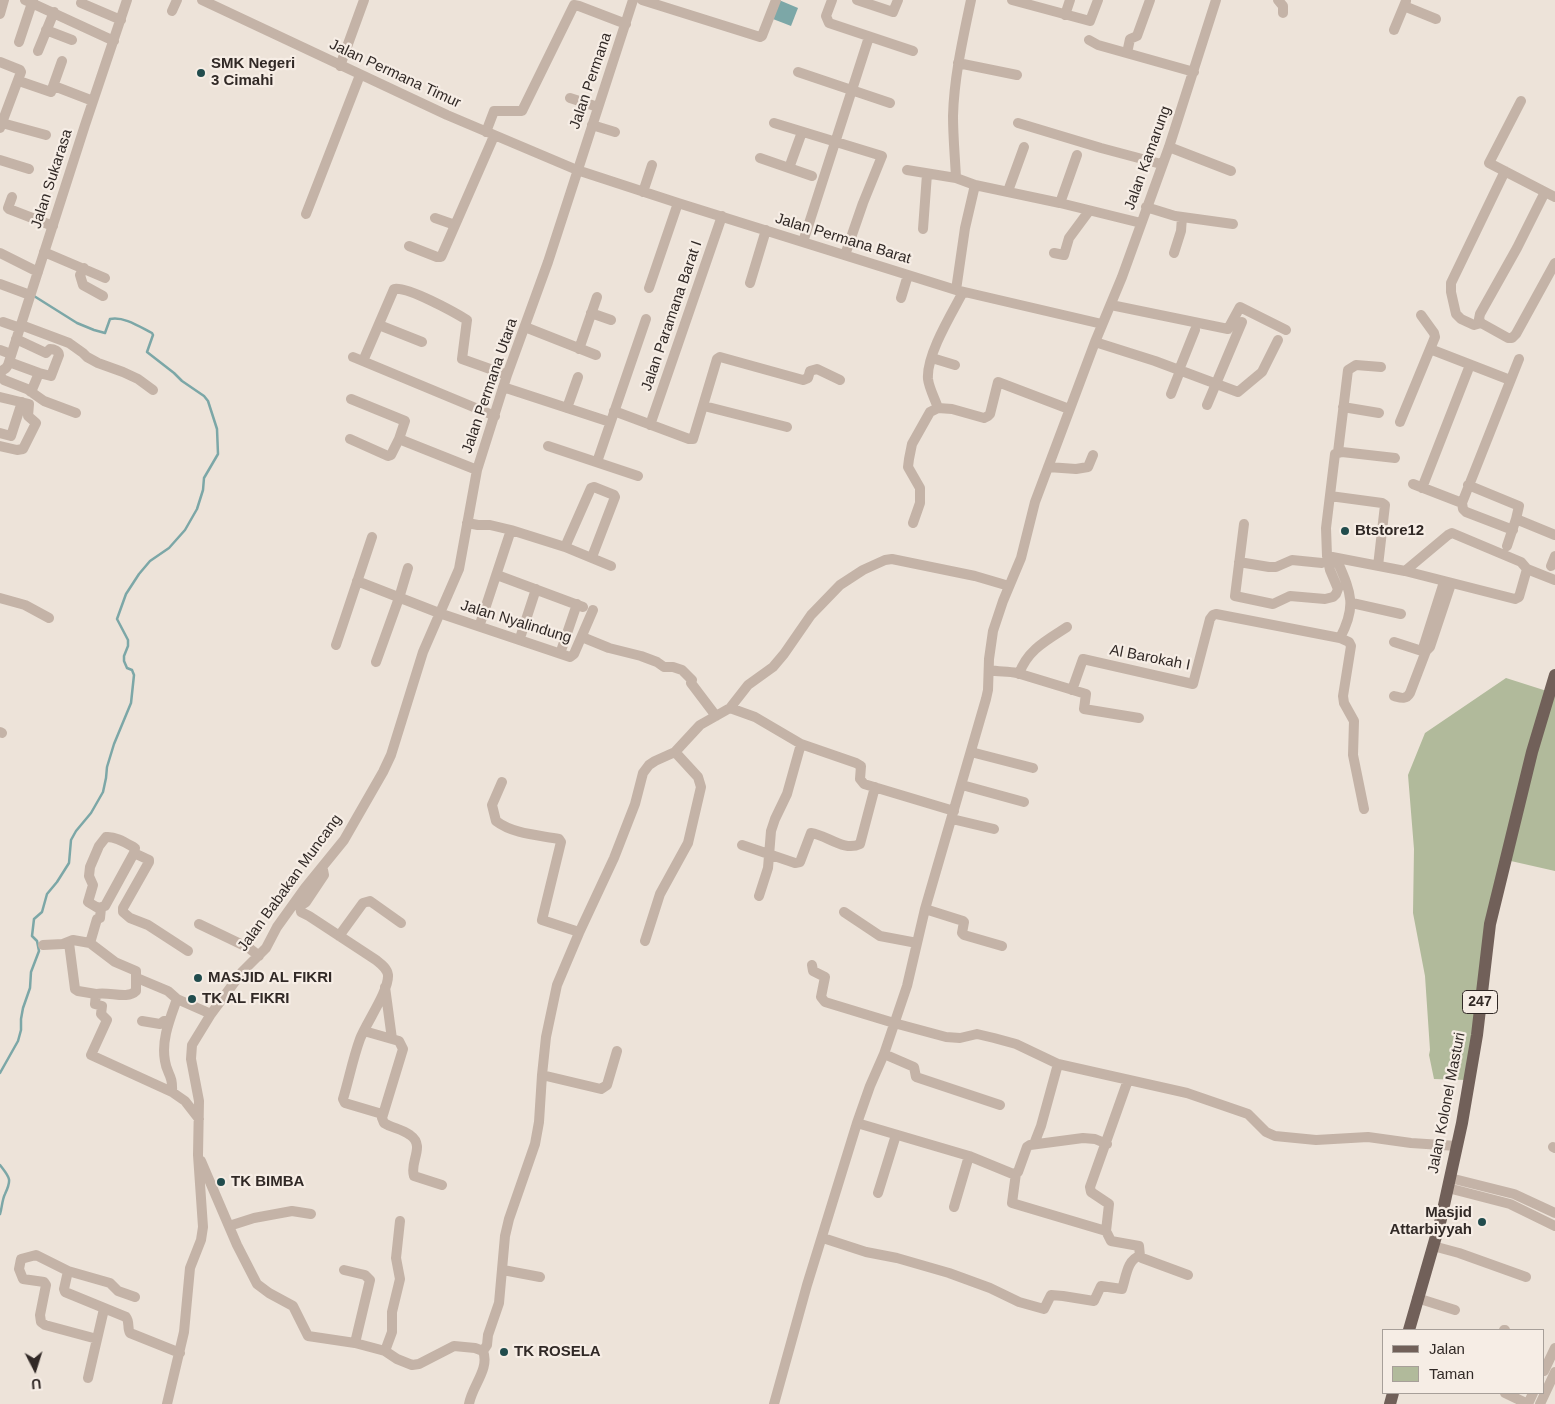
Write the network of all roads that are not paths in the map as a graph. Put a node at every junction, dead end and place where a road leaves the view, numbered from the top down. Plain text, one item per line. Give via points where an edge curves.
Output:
1 (4, 0) edge
2 (127, 0) edge
3 (177, 0) edge
4 (202, 0) edge
5 (364, 0) edge
6 (633, 0) edge
7 (642, 0) edge
8 (776, 0) edge
9 (832, 0) edge
10 (857, 0) edge
11 (898, 0) edge
12 (971, 0) edge
13 (1012, 0) edge
14 (1070, 0) edge
15 (1098, 0) edge
16 (1150, 0) edge
17 (1216, 0) edge
18 (1278, 0) edge
19 (30, 1) edge
20 (81, 3) dead end
21 (1406, 3) edge
22 (172, 11) dead end
23 (54, 12) junction
24 (1283, 13) dead end
25 (0, 14) edge
26 (1065, 15) junction
27 (1436, 19) dead end
28 (121, 20) junction
29 (626, 24) junction
30 (46, 30) junction
31 (1394, 30) dead end
32 (869, 37) junction
33 (72, 40) dead end
34 (1090, 40) dead end
35 (114, 41) junction
36 (18, 42) dead end
37 (38, 50) dead end
38 (913, 51) dead end
39 (1127, 53) junction
40 (62, 61) dead end
41 (0, 62) edge
42 (958, 64) junction
43 (340, 66) junction
44 (798, 72) dead end
45 (1194, 72) junction
46 (1018, 74) dead end
47 (360, 75) junction
48 (19, 81) junction
49 (54, 86) junction
50 (852, 91) junction
51 (570, 98) dead end
52 (1521, 101) dead end
53 (93, 102) junction
54 (890, 103) dead end
55 (598, 107) junction
56 (774, 123) dead end
57 (1018, 123) dead end
58 (1, 125) edge
59 (592, 125) junction
60 (615, 132) dead end
61 (802, 132) junction
62 (490, 134) junction
63 (46, 135) dead end
64 (836, 143) junction
65 (1024, 147) dead end
66 (1169, 147) junction
67 (1077, 155) dead end
68 (760, 158) dead end
69 (0, 160) edge
70 (1162, 164) junction
71 (652, 165) dead end
72 (790, 168) junction
73 (29, 169) dead end
74 (578, 170) junction
75 (907, 170) dead end
76 (1230, 171) dead end
77 (1504, 171) junction
78 (927, 174) junction
79 (812, 176) dead end
80 (956, 178) junction
81 (975, 185) junction
82 (1008, 191) junction
83 (643, 192) junction
84 (1545, 192) junction
85 (12, 197) dead end
86 (1555, 197) edge
87 (678, 203) junction
88 (1060, 203) junction
89 (1146, 207) junction
90 (1089, 211) junction
91 (306, 214) dead end
92 (722, 216) junction
93 (1182, 217) junction
94 (435, 218) dead end
95 (1140, 223) junction
96 (1233, 224) dead end
97 (53, 226) junction
98 (455, 226) junction
99 (923, 229) dead end
100 (766, 230) junction
101 (803, 242) junction
102 (409, 246) dead end
103 (44, 252) junction
104 (0, 253) edge
105 (1054, 253) dead end
106 (1174, 253) dead end
107 (845, 255) junction
108 (1555, 263) edge
109 (84, 268) junction
110 (38, 272) junction
111 (908, 275) junction
112 (105, 278) dead end
113 (750, 283) dead end
114 (0, 284) edge
115 (649, 288) dead end
116 (959, 291) junction
117 (30, 295) junction
118 (103, 296) dead end
119 (596, 297) dead end
120 (901, 298) dead end
121 (1111, 305) junction
122 (591, 313) junction
123 (1421, 315) dead end
124 (646, 319) dead end
125 (611, 320) dead end
126 (3, 322) dead end
127 (1242, 322) dead end
128 (1481, 323) junction
129 (1102, 324) junction
130 (379, 325) junction
131 (20, 326) junction
132 (525, 327) junction
133 (1195, 330) dead end
134 (1286, 330) dead end
135 (16, 339) junction
136 (1278, 340) dead end
137 (422, 342) dead end
138 (1095, 342) junction
139 (579, 348) junction
140 (0, 350) edge
141 (1430, 350) junction
142 (596, 355) dead end
143 (353, 357) dead end
144 (932, 358) junction
145 (1519, 359) dead end
146 (363, 361) junction
147 (955, 365) dead end
148 (1470, 365) junction
149 (5, 366) edge
150 (1381, 367) dead end
151 (1180, 370) junction
152 (39, 373) junction
153 (507, 376) junction
154 (578, 377) dead end
155 (840, 380) dead end
156 (1510, 380) junction
157 (1216, 384) junction
158 (503, 387) junction
159 (153, 390) dead end
160 (31, 392) junction
161 (1171, 394) dead end
162 (0, 397) edge
163 (351, 399) dead end
164 (22, 402) junction
165 (704, 406) junction
166 (1207, 406) dead end
167 (1343, 407) junction
168 (567, 408) junction
169 (938, 408) junction
170 (1069, 409) junction
171 (614, 411) junction
172 (76, 413) dead end
173 (1379, 413) dead end
174 (495, 416) junction
175 (610, 422) junction
176 (1400, 422) dead end
177 (650, 425) junction
178 (787, 427) dead end
179 (0, 433) edge
180 (350, 439) dead end
181 (399, 439) junction
182 (0, 446) edge
183 (548, 446) dead end
184 (1338, 452) junction
185 (1093, 455) dead end
186 (1395, 458) dead end
187 (597, 462) junction
188 (1048, 468) junction
189 (477, 470) junction
190 (638, 476) dead end
191 (1468, 484) junction
192 (1330, 496) junction
193 (1462, 504) junction
194 (1516, 519) junction
195 (468, 520) junction
196 (913, 523) dead end
197 (1244, 524) dead end
198 (511, 530) junction
199 (1512, 530) junction
200 (1555, 536) edge
201 (372, 537) dead end
202 (1506, 546) dead end
203 (566, 547) junction
204 (592, 557) junction
205 (1328, 559) junction
206 (1239, 562) junction
207 (1414, 564) junction
208 (611, 566) dead end
209 (1378, 566) junction
210 (408, 568) dead end
211 (1527, 569) junction
212 (1405, 571) junction
213 (497, 575) junction
214 (1420, 575) junction
215 (1555, 580) edge
216 (357, 582) junction
217 (1448, 583) junction
218 (1009, 586) junction
219 (536, 589) junction
220 (0, 598) edge
221 (399, 598) junction
222 (1352, 603) junction
223 (584, 607) junction
224 (438, 613) junction
225 (1401, 614) dead end
226 (48, 618) dead end
227 (481, 621) dead end
228 (1067, 627) dead end
229 (521, 635) dead end
230 (1340, 638) junction
231 (580, 641) junction
232 (1394, 642) dead end
233 (336, 645) dead end
234 (562, 648) dead end
235 (1426, 652) junction
236 (376, 662) dead end
237 (989, 670) junction
238 (1019, 674) junction
239 (1555, 675) edge
240 (1072, 690) junction
241 (1394, 696) dead end
242 (730, 708) junction
243 (716, 716) junction
244 (1139, 718) dead end
245 (801, 744) junction
246 (675, 752) junction
247 (971, 752) junction
248 (1033, 768) dead end
249 (502, 782) dead end
250 (962, 785) junction
251 (875, 788) junction
252 (1024, 802) dead end
253 (1364, 809) dead end
254 (953, 815) junction
255 (994, 829) dead end
256 (742, 845) dead end
257 (134, 853) junction
258 (769, 855) junction
259 (321, 869) junction
260 (759, 896) dead end
261 (102, 908) junction
262 (925, 909) junction
263 (844, 912) dead end
264 (401, 923) dead end
265 (199, 924) dead end
266 (579, 932) junction
267 (340, 933) junction
268 (645, 941) dead end
269 (90, 942) junction
270 (69, 943) junction
271 (917, 943) junction
272 (42, 945) dead end
273 (1002, 946) dead end
274 (188, 951) dead end
275 (259, 956) junction
276 (812, 965) dead end
277 (137, 978) junction
278 (385, 986) junction
279 (96, 994) junction
280 (177, 999) junction
281 (211, 1014) junction
282 (142, 1021) dead end
283 (169, 1022) junction
284 (894, 1023) junction
285 (364, 1031) junction
286 (392, 1039) junction
287 (617, 1051) dead end
288 (884, 1054) junction
289 (1058, 1064) junction
290 (542, 1075) junction
291 (1128, 1080) junction
292 (172, 1092) junction
293 (1000, 1105) dead end
294 (382, 1114) junction
295 (199, 1119) junction
296 (857, 1123) junction
297 (896, 1135) junction
298 (1034, 1144) junction
299 (1107, 1144) junction
300 (1457, 1146) junction
301 (198, 1155) junction
302 (969, 1156) junction
303 (1016, 1173) junction
304 (1449, 1183) junction
305 (442, 1186) dead end
306 (1473, 1189) junction
307 (878, 1193) dead end
308 (954, 1207) dead end
309 (1554, 1212) edge
310 (311, 1214) dead end
311 (400, 1221) dead end
312 (1551, 1224) edge
313 (229, 1226) junction
314 (1106, 1231) junction
315 (823, 1238) junction
316 (1433, 1246) junction
317 (1140, 1256) junction
318 (344, 1270) dead end
319 (502, 1270) junction
320 (68, 1271) junction
321 (1188, 1275) dead end
322 (540, 1277) dead end
323 (1526, 1277) dead end
324 (135, 1297) dead end
325 (1418, 1298) junction
326 (104, 1309) junction
327 (1455, 1310) dead end
328 (1409, 1329) edge
329 (96, 1339) junction
330 (355, 1343) junction
331 (1552, 1350) edge
332 (384, 1351) junction
333 (483, 1351) junction
334 (180, 1353) junction
335 (1545, 1368) edge
336 (1555, 1372) edge
337 (88, 1378) dead end
338 (1545, 1385) edge
339 (1509, 1394) edge
340 (1534, 1400) edge
341 (167, 1404) edge
342 (468, 1404) edge
343 (774, 1404) edge

1 - 25 street
2 - 28 street, Jalan Sukarasa
3 - 22 street
4 - 43 street, Jalan Permana Timur
5 - 43 street
6 - 29 street, Jalan Permana
7 - 8 street via 760,37
9 - 32 street via 826,16 829,22
10 - 11 street via 894,12
12 - 42 street
13 - 26 street
14 - 26 street
15 - 26 street via 1090,21
16 - 39 street via 1137,36 1130,39
17 - 45 street, Jalan Kamarung
18 - 24 street via 1284,6
19 - 23 street
19 - 36 street
20 - 28 street
21 - 27 street
21 - 31 street
23 - 30 street
23 - 35 street
28 - 35 street, Jalan Sukarasa
29 - 55 street, Jalan Permana
29 - 62 street via 574,5 522,111 494,111
30 - 33 street
30 - 37 street
32 - 38 street
32 - 50 street
34 - 39 street
35 - 53 street, Jalan Sukarasa
39 - 45 street
40 - 49 street
41 - 48 street via 20,70
42 - 46 street
42 - 80 street via 953,116
43 - 47 street, Jalan Permana Timur
44 - 50 street
45 - 66 street, Jalan Kamarung
47 - 62 street, Jalan Permana Timur
47 - 91 street
48 - 49 street via 50,92
48 - 58 street
49 - 53 street
50 - 54 street
50 - 64 street
51 - 55 street
52 - 77 street via 1489,163
53 - 97 street, Jalan Sukarasa
55 - 59 street, Jalan Permana
56 - 61 street
57 - 70 street
58 - 63 street
59 - 60 street
59 - 74 street, Jalan Permana
61 - 64 street
61 - 72 street
62 - 74 street, Jalan Permana Timur
62 - 98 street
64 - 101 street
64 - 107 street via 881,155 882,158
65 - 82 street
66 - 70 street, Jalan Kamarung
66 - 76 street
67 - 88 street
68 - 72 street
69 - 73 street
70 - 89 street, Jalan Kamarung
71 - 83 street
72 - 79 street
74 - 83 street, Jalan Permana Barat
74 - 132 street, Jalan Permana Utara
75 - 78 street
77 - 84 street
77 - 128 street via 1451,283 1456,314 1474,326
78 - 80 street
78 - 99 street
80 - 81 street
81 - 82 street
81 - 116 street
82 - 88 street
83 - 87 street, Jalan Permana Barat
84 - 86 street
84 - 128 street via 1480,314
85 - 97 street via 9,209
87 - 92 street, Jalan Permana Barat
87 - 115 street
88 - 90 street
89 - 93 street
89 - 95 street, Jalan Kamarung
90 - 95 street
90 - 105 street via 1068,238 1064,254
92 - 100 street, Jalan Permana Barat
92 - 177 street, Jalan Paramana Barat I
93 - 96 street
93 - 106 street
94 - 98 street
95 - 121 street, Jalan Kamarung
97 - 103 street, Jalan Sukarasa
98 - 102 street via 440,258
100 - 101 street, Jalan Permana Barat
100 - 113 street
101 - 107 street, Jalan Permana Barat
103 - 109 street
103 - 110 street, Jalan Sukarasa
104 - 110 street
107 - 111 street, Jalan Permana Barat
108 - 128 street via 1512,338
109 - 112 street
109 - 118 street via 80,275 83,285
110 - 117 street, Jalan Sukarasa
111 - 116 street, Jalan Permana Barat
111 - 120 street
114 - 117 street
116 - 129 street, Jalan Permana Barat
116 - 144 street
117 - 131 street, Jalan Sukarasa
119 - 122 street
121 - 129 street, Jalan Kamarung
121 - 134 street via 1228,329 1240,307
122 - 125 street
122 - 139 street
123 - 141 street via 1435,335
124 - 171 street
126 - 131 street
127 - 157 street
129 - 138 street, Jalan Kamarung
130 - 137 street
130 - 146 street
130 - 153 street via 394,290 401,289 422,297 467,320 462,359
131 - 135 street, Jalan Sukarasa
131 - 159 street via 69,343 87,357 123,372
132 - 139 street
132 - 153 street, Jalan Permana Utara
133 - 151 street
135 - 149 street, Jalan Sukarasa
135 - 152 street via 46,353 51,349 59,353 51,376
136 - 157 street via 1262,372 1239,391
138 - 151 street
138 - 170 street, Jalan Kamarung
139 - 142 street
140 - 149 street
141 - 148 street
141 - 176 street
143 - 146 street
144 - 147 street
144 - 169 street via 928,380
145 - 156 street
146 - 174 street
148 - 156 street
148 - 193 street via 1418,486
149 - 152 street
149 - 160 street via 10,383
150 - 167 street via 1356,365 1348,370
151 - 157 street
151 - 161 street
152 - 160 street
153 - 158 street, Jalan Permana Utara
154 - 168 street
155 - 165 street via 817,369 810,371 808,378 803,380 720,357
156 - 191 street
157 - 166 street
158 - 168 street
158 - 174 street, Jalan Permana Utara
160 - 172 street via 44,401
162 - 164 street
163 - 181 street via 405,421
164 - 179 street via 11,436
164 - 182 street via 29,404 28,416 36,423 28,440 21,450
165 - 177 street via 693,439
165 - 178 street
167 - 173 street
167 - 184 street
168 - 175 street
169 - 170 street via 984,418 988,416 998,382
169 - 196 street via 930,412 912,444 908,467 920,488 920,502
170 - 188 street, Jalan Kamarung
171 - 175 street
171 - 177 street
174 - 189 street, Jalan Permana Utara
175 - 187 street
180 - 181 street via 388,456 393,454
181 - 189 street
183 - 187 street
184 - 186 street
184 - 192 street via 1334,456
185 - 188 street via 1088,467
187 - 190 street
188 - 218 street, Jalan Kamarung via 1035,502 1021,558
189 - 195 street, Jalan Permana Utara
191 - 193 street
191 - 194 street via 1517,504 1520,508
192 - 205 street via 1326,528
192 - 209 street via 1385,505
193 - 199 street via 1466,512
194 - 199 street
194 - 200 street
195 - 198 street via 478,525
195 - 224 street, Jalan Permana Utara via 459,568
197 - 206 street
198 - 203 street
198 - 213 street
199 - 202 street
201 - 216 street
203 - 204 street
203 - 204 street via 591,488 600,489 615,496
204 - 208 street
205 - 206 street via 1292,560 1269,567
205 - 206 street via 1338,589 1333,597 1290,596 1273,604 1235,596
205 - 209 street
205 - 222 street via 1347,584
207 - 211 street via 1452,534 1521,562
207 - 212 street
207 - 214 street
209 - 212 street
210 - 221 street
211 - 215 street
211 - 217 street via 1519,597 1515,600
212 - 214 street
213 - 219 street
213 - 227 street
214 - 217 street
216 - 221 street
216 - 233 street
217 - 235 street
218 - 237 street, Jalan Kamarung via 993,631
218 - 242 street via 975,576 885,560 840,585 811,615 784,654 748,686
219 - 223 street
219 - 229 street
220 - 226 street via 24,605
221 - 224 street
221 - 236 street
222 - 225 street
222 - 230 street
223 - 231 street
223 - 234 street
224 - 231 street, Jalan Nyalindung via 570,657
224 - 259 street, Jalan Babakan Muncang via 391,755 344,840
228 - 238 street via 1036,647
230 - 240 street, Al Barokah I via 1216,614 1210,619 1193,684 1082,659
230 - 253 street via 1351,646 1343,696 1354,720 1353,755
231 - 243 street via 682,670
232 - 235 street
235 - 241 street via 1410,693 1403,698
237 - 238 street
237 - 247 street, Jalan Kamarung via 986,699
238 - 240 street
239 - 300 main road, Jalan Kolonel Masturi / 247 via 1532,752 1490,924 1477,1035
240 - 244 street via 1086,694 1084,709
242 - 243 street
242 - 245 street via 755,717
243 - 246 street via 694,730
245 - 251 street via 856,763 861,766 861,782
245 - 258 street via 787,794 773,824
246 - 266 street via 654,761 643,773 614,858
246 - 268 street via 698,778 701,787 688,843 660,894
247 - 248 street
247 - 250 street, Jalan Kamarung
249 - 266 street via 492,805 496,821 516,831 560,842 542,920
250 - 252 street
250 - 254 street, Jalan Kamarung
251 - 254 street
251 - 258 street via 860,844 844,846 810,833 800,862
254 - 255 street
254 - 262 street, Jalan Kamarung
256 - 258 street
257 - 261 street
257 - 261 street via 135,848 111,836 99,846 89,870 93,886 88,902
257 - 274 street via 149,860 149,866 123,912
258 - 260 street
259 - 267 street via 324,875 309,909
259 - 275 street, Jalan Babakan Muncang
261 - 269 street
262 - 271 street, Jalan Kamarung
262 - 273 street via 962,920 964,935
263 - 271 street via 880,936
264 - 267 street via 366,901
265 - 275 street
266 - 290 street via 558,986 546,1037
267 - 278 street via 385,967 388,972
269 - 270 street via 72,940
269 - 277 street via 115,962 136,971
270 - 272 street
270 - 279 street via 75,989
271 - 284 street, Jalan Kamarung
275 - 281 street, Jalan Babakan Muncang via 242,972
276 - 284 street via 812,970 825,977 823,1001
277 - 279 street via 133,994
277 - 280 street via 168,991
278 - 285 street
278 - 286 street
279 - 292 street via 96,1004 102,1006 101,1014 107,1020 92,1056
280 - 281 street
280 - 283 street
281 - 295 street, Jalan Babakan Muncang via 190,1053
282 - 283 street
283 - 292 street via 164,1038 164,1060 172,1078
284 - 288 street, Jalan Kamarung
284 - 289 street via 946,1037 977,1034 994,1038 1016,1044
285 - 286 street
285 - 294 street via 343,1101
286 - 294 street via 399,1041 403,1049
287 - 290 street via 604,1088
288 - 293 street via 914,1067 916,1077
288 - 296 street, Jalan Kamarung
289 - 291 street
289 - 298 street
290 - 319 street via 535,1144 509,1220
291 - 299 street
291 - 300 street via 1188,1093 1241,1111 1268,1134 1275,1136 1316,1140 1368,1137
292 - 295 street via 185,1101
294 - 305 street via 384,1123 410,1135 417,1143 414,1176
295 - 301 street, Jalan Babakan Muncang
296 - 297 street
296 - 315 street, Jalan Kamarung
297 - 302 street
297 - 307 street
298 - 299 street via 1083,1138
298 - 303 street via 1027,1147
299 - 314 street via 1090,1187 1092,1194 1109,1204
300 - 304 main road, Jalan Kolonel Masturi / 247
301 - 313 street
301 - 334 street, Jalan Babakan Muncang via 203,1227 190,1268
302 - 303 street
302 - 308 street
303 - 314 street via 1012,1204
304 - 306 street
304 - 316 main road, Jalan Kolonel Masturi / 247
306 - 309 street via 1514,1194
306 - 312 street
309 - 312 street
310 - 313 street via 292,1211
311 - 332 street via 396,1258 400,1278 392,1312 392,1332
313 - 330 street via 257,1284 293,1306 308,1336
314 - 317 street via 1111,1241 1139,1246
315 - 317 street via 949,1273 1044,1310 1050,1295 1094,1302 1100,1286 1122,1289 1130,1264
315 - 343 street, Jalan Kamarung
316 - 323 street
316 - 325 main road, Jalan Kolonel Masturi / 247
317 - 321 street
318 - 330 street via 365,1275 370,1280
319 - 322 street
319 - 333 street via 499,1304
320 - 324 street via 110,1283 118,1292
320 - 326 street via 65,1292
320 - 329 street via 36,1255 21,1259 19,1269 23,1279 46,1285 41,1322
325 - 327 street
325 - 328 main road, Jalan Kolonel Masturi / 247
326 - 329 street
326 - 334 street via 128,1319 130,1333
329 - 337 street
330 - 332 street
331 - 335 street
332 - 333 street via 412,1365 454,1346
333 - 342 street via 485,1364
334 - 341 street, Jalan Babakan Muncang
336 - 338 street
339 - 340 street

